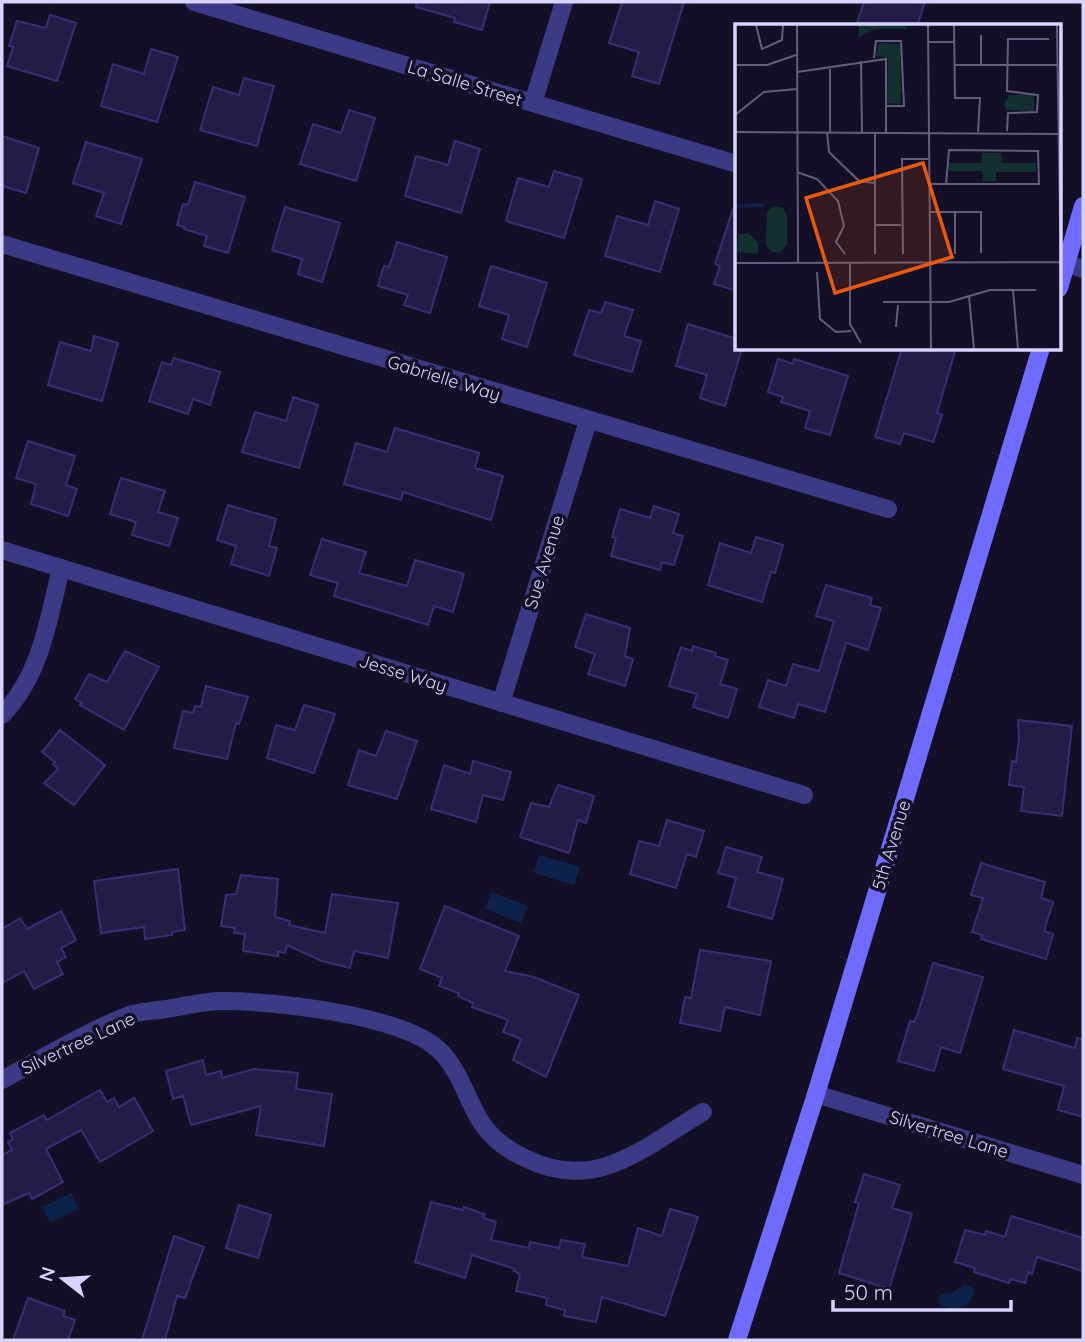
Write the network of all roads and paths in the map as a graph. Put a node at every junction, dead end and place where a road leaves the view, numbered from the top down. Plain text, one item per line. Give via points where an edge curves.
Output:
1 (194, 2) edge
2 (564, 2) edge
3 (241, 9) edge
4 (533, 103) junction
5 (735, 163) edge
6 (1083, 206) edge
7 (2, 244) edge
8 (1069, 264) edge
9 (1060, 286) edge
10 (1040, 350) edge
11 (588, 421) junction
12 (888, 509) dead end
13 (2, 550) edge
14 (61, 568) junction
15 (501, 703) junction
16 (2, 715) edge
17 (804, 795) dead end
18 (2, 1080) edge
19 (816, 1094) junction
20 (703, 1112) dead end
21 (1083, 1175) edge
22 (737, 1340) edge

1 - 3 street, La Salle Street
2 - 4 street
3 - 4 street, La Salle Street
4 - 5 street, La Salle Street
6 - 8 main road
7 - 11 street, Gabrielle Way
8 - 9 main road
10 - 19 main road, 5th Avenue
11 - 12 street, Gabrielle Way
11 - 15 street, Sue Avenue
13 - 14 street, Jesse Way
14 - 15 street, Jesse Way
14 - 16 street via 39,657 18,699
15 - 17 street, Jesse Way
18 - 20 street, Silvertree Lane via 132,1014 222,1001 346,1014 412,1033 438,1049 452,1065 495,1140 513,1153 555,1170 580,1173 602,1169
19 - 21 street, Silvertree Lane
19 - 22 main road, 5th Avenue

